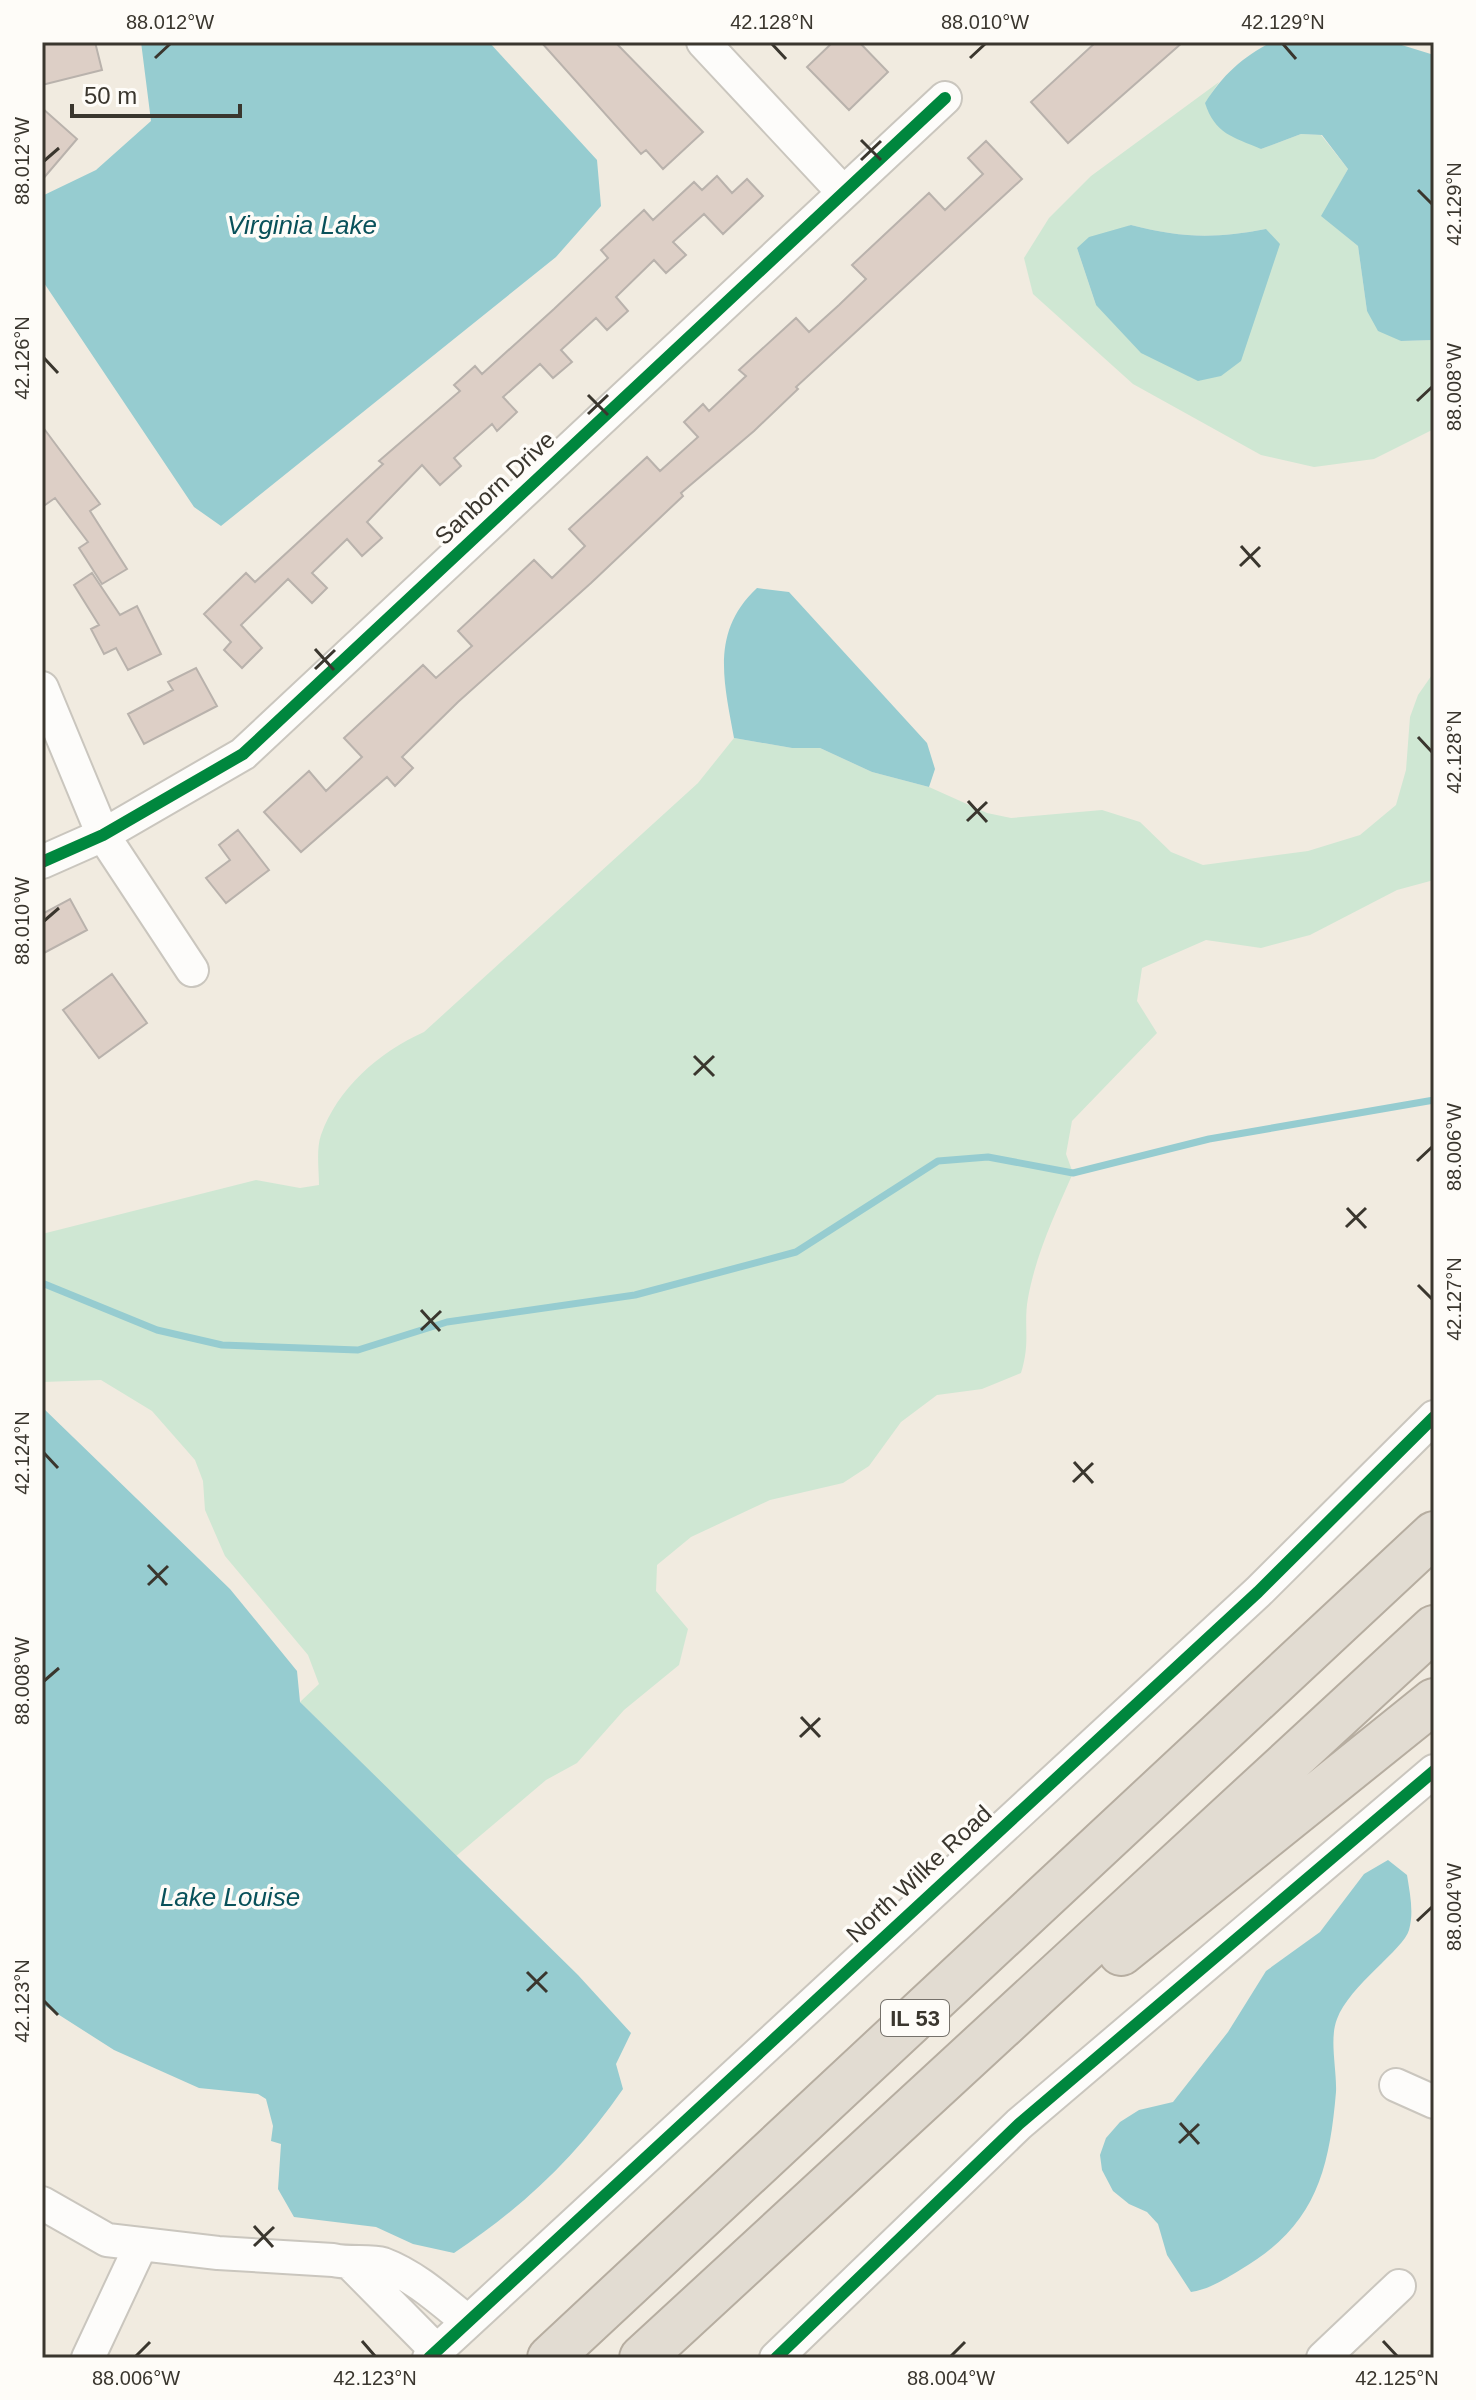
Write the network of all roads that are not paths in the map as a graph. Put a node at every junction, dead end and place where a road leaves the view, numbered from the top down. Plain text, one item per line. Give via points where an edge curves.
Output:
1 (703, 42) edge
2 (945, 98) dead end
3 (843, 192) junction
4 (42, 688) edge
5 (103, 835) junction
6 (42, 862) edge
7 (192, 970) dead end
8 (1434, 1417) edge
9 (1434, 1517) edge
10 (1434, 1534) edge
11 (1434, 1628) edge
12 (1280, 1677) junction
13 (1434, 1701) edge
14 (1434, 1771) edge
15 (1030, 2000) junction
16 (1396, 2085) dead end
17 (1434, 2102) edge
18 (42, 2203) edge
19 (140, 2247) junction
20 (351, 2264) junction
21 (1399, 2286) dead end
22 (468, 2322) junction
23 (433, 2355) edge
24 (88, 2358) edge
25 (550, 2358) edge
26 (642, 2358) edge
27 (776, 2358) edge
28 (1323, 2358) edge

1 - 3 street
2 - 3 street, Sanborn Drive
3 - 5 street, Sanborn Drive via 243,754
4 - 5 street
5 - 6 street, Sanborn Drive
5 - 7 street
8 - 22 street, North Wilke Road via 1258,1592
9 - 12 highway
10 - 12 highway, IL 53
11 - 15 highway, IL 53
12 - 25 highway, IL 53
13 - 15 highway via 1125,1951
14 - 27 street via 1019,2124
15 - 26 highway, IL 53
16 - 17 street
18 - 19 street via 107,2240
19 - 20 street
19 - 24 street
20 - 22 street via 381,2263 420,2283
20 - 23 street
21 - 28 street
22 - 23 street, North Wilke Road

